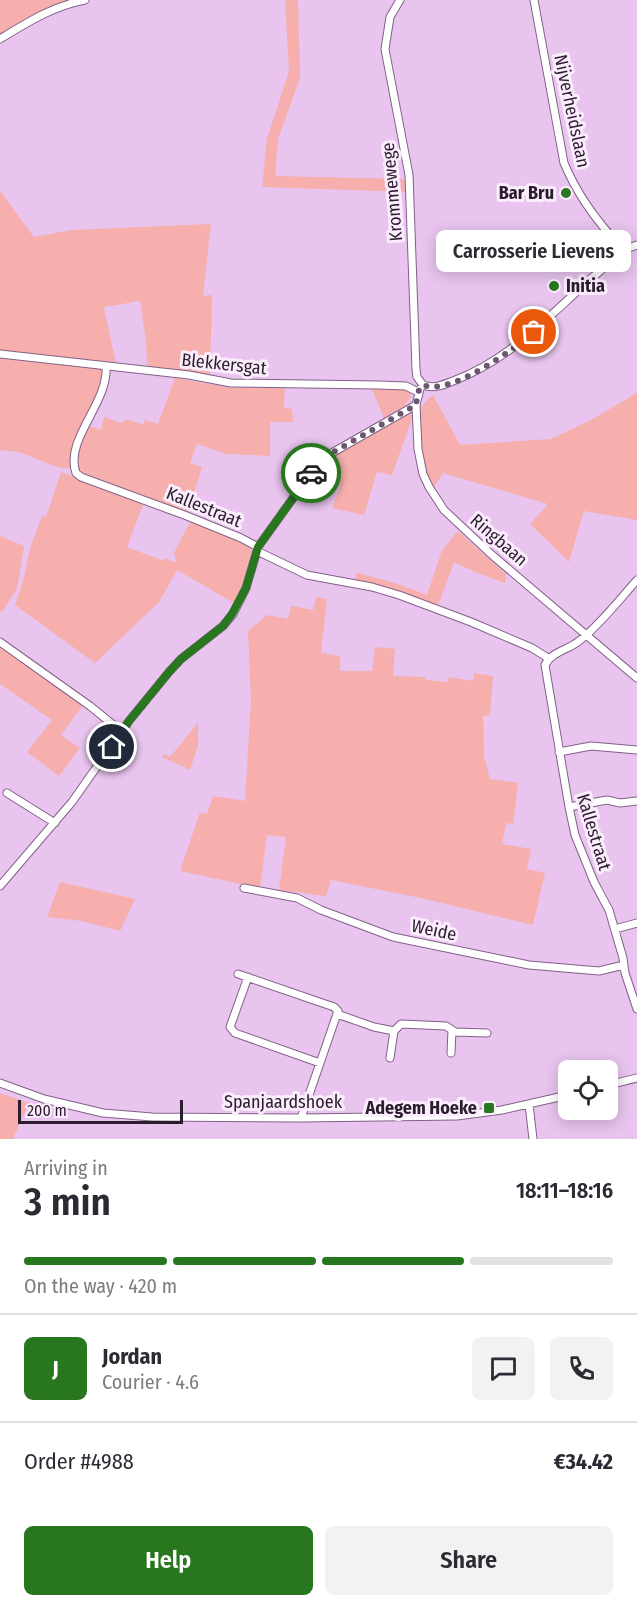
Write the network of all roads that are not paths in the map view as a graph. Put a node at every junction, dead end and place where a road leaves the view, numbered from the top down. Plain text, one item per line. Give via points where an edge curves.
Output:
1 (85, 0) edge
2 (400, 0) edge
3 (534, 0) edge
4 (0, 39) edge
5 (637, 245) edge
6 (621, 248) junction
7 (0, 354) edge
8 (106, 366) junction
9 (423, 385) junction
10 (418, 392) junction
11 (416, 405) junction
12 (258, 549) junction
13 (637, 579) edge
14 (587, 634) junction
15 (0, 642) edge
16 (548, 658) junction
17 (637, 678) edge
18 (122, 732) junction
19 (637, 750) edge
20 (559, 752) junction
21 (8, 793) dead end
22 (637, 801) edge
23 (568, 807) junction
24 (55, 823) junction
25 (0, 886) edge
26 (244, 888) dead end
27 (637, 923) edge
28 (615, 929) junction
29 (624, 965) junction
30 (238, 974) dead end
31 (248, 977) junction
32 (637, 1009) edge
33 (337, 1014) junction
34 (452, 1030) junction
35 (394, 1031) junction
36 (486, 1033) dead end
37 (451, 1053) dead end
38 (390, 1058) dead end
39 (320, 1063) junction
40 (637, 1078) edge
41 (0, 1083) edge
42 (618, 1083) edge
43 (558, 1097) edge
44 (529, 1104) junction
45 (301, 1118) junction
46 (533, 1139) edge

1 - 4 street via 49,10
2 - 9 street, Krommewege via 390,17 385,50 409,175 416,369
3 - 6 street, Nijverheidslaan via 564,163 586,204
5 - 6 street
6 - 9 street via 613,260 504,356 445,384
7 - 8 street, Blekkersgat
8 - 10 street, Blekkersgat via 231,383 406,386
8 - 12 street, Kallestraat via 104,388 76,447 76,473 206,524
9 - 10 street, Ringbaan
10 - 11 street, Ringbaan
11 - 12 street, Kallestraat via 321,460
11 - 14 street, Ringbaan via 423,474 444,510
12 - 16 street, Kallestraat via 307,575 399,595
12 - 18 street via 242,598 232,614 223,626 181,659
13 - 14 street
14 - 16 street
14 - 17 street, Ringbaan
15 - 18 street
16 - 20 street, Kallestraat via 545,665
18 - 24 street
19 - 20 street via 591,746
20 - 23 street, Kallestraat
21 - 24 street
22 - 23 street via 607,800
23 - 28 street, Kallestraat via 579,844
24 - 25 street
26 - 29 street, Weide via 297,898 393,937 529,965 599,971
27 - 28 street
28 - 29 street, Kallestraat
29 - 32 street, Kallestraat
30 - 31 street
31 - 33 street via 334,1007
31 - 39 street via 230,1027 235,1033
33 - 35 street
33 - 39 street
34 - 35 street via 446,1026 400,1024
34 - 36 street
34 - 37 street
35 - 38 street
39 - 45 street
40 - 42 street
41 - 45 street, Spanjaardshoek via 44,1099 103,1113
43 - 44 street, Spanjaardshoek
44 - 45 street, Spanjaardshoek via 457,1116
44 - 46 street

